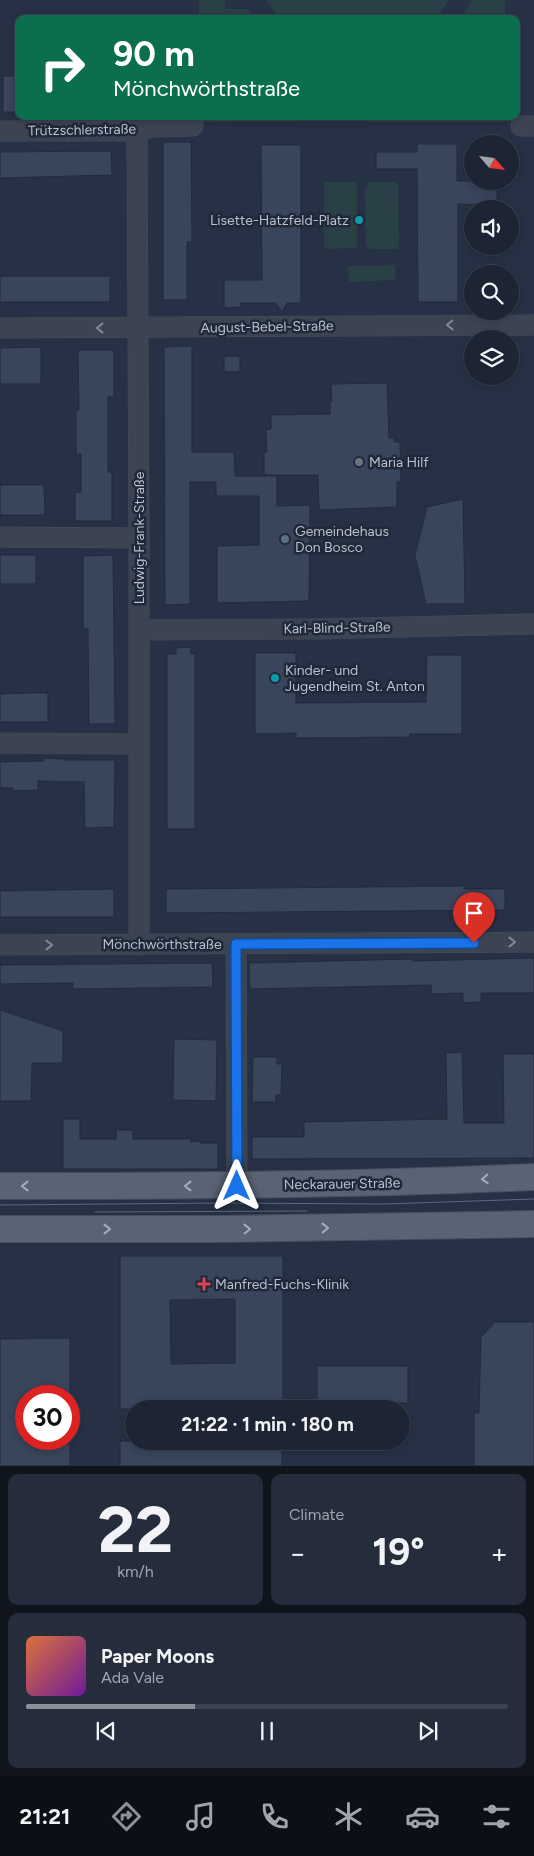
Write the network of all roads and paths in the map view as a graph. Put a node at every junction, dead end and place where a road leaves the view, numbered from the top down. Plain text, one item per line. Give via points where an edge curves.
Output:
1 (193, 126) dead end
2 (0, 131) edge
3 (137, 132) junction
4 (534, 325) edge
5 (0, 328) edge
6 (138, 328) junction
7 (0, 537) edge
8 (139, 538) junction
9 (534, 624) edge
10 (139, 630) junction
11 (0, 743) edge
12 (139, 744) junction
13 (534, 942) edge
14 (236, 944) junction
15 (0, 945) edge
16 (139, 945) junction
17 (534, 1177) edge
18 (0, 1186) edge
19 (237, 1186) junction
20 (534, 1224) edge
21 (0, 1229) edge

1 - 3 street, Trützschlerstraße via 152,127
2 - 3 street, Trützschlerstraße
3 - 6 street, Ludwig-Frank-Straße
4 -> 6 street, August-Bebel-Straße
6 -> 5 street, August-Bebel-Straße
6 - 8 street, Ludwig-Frank-Straße
7 - 8 street
8 - 10 street, Ludwig-Frank-Straße
9 - 10 street, Karl-Blind-Straße
10 - 12 street, Ludwig-Frank-Straße
11 - 12 street
12 - 16 street, Ludwig-Frank-Straße
14 -> 13 street, Mönchwörthstraße
14 - 16 street, Mönchwörthstraße
14 - 19 street
15 -> 16 street, Mönchwörthstraße
17 -> 19 main road, Neckarauer Straße
19 -> 18 main road, Neckarauer Straße
21 -> 20 main road

